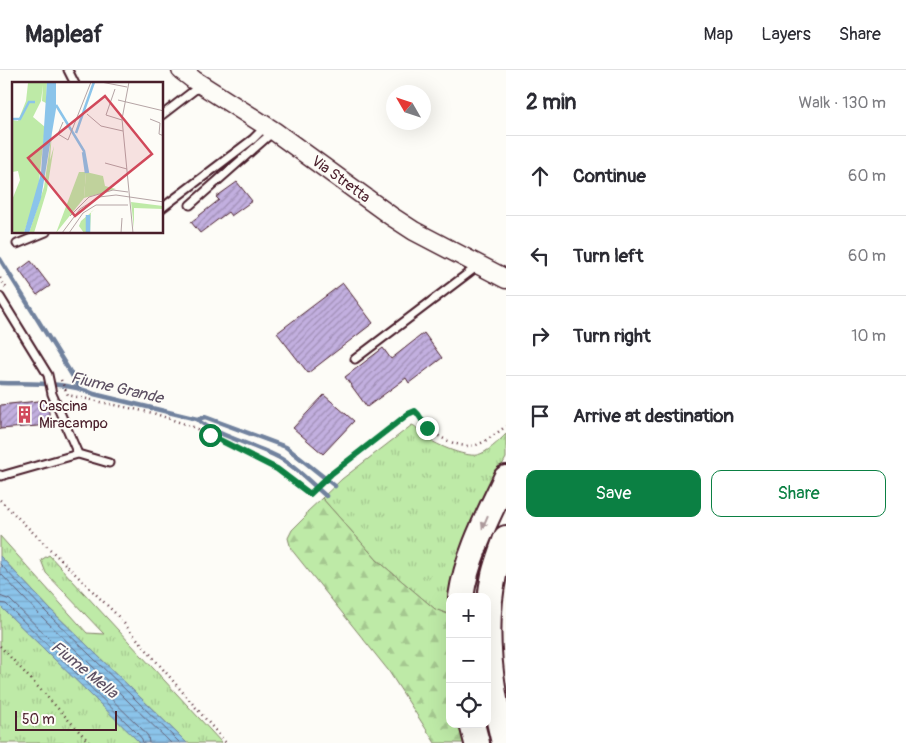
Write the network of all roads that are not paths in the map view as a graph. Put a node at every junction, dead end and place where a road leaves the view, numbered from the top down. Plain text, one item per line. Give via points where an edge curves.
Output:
1 (68, 70) edge
2 (181, 70) edge
3 (74, 82) edge
4 (201, 85) junction
5 (164, 113) edge
6 (270, 128) junction
7 (190, 204) dead end
8 (164, 206) edge
9 (41, 234) edge
10 (18, 244) dead end
11 (479, 265) junction
12 (506, 279) edge
13 (0, 297) edge
14 (355, 359) dead end
15 (78, 454) junction
16 (108, 463) dead end
17 (0, 475) edge
18 (506, 478) edge
19 (506, 538) edge
20 (462, 593) edge
21 (473, 728) edge
22 (477, 743) edge
23 (504, 743) edge

1 - 3 lane
2 - 4 street, Via Stretta
4 - 5 lane
4 - 6 street, Via Stretta
6 - 7 lane
6 - 8 lane
6 - 11 street, Via Stretta via 391,216
9 - 10 lane
11 - 12 street, Via Stretta
11 - 14 lane
13 - 15 lane via 48,375 52,394
15 - 16 lane
15 - 17 lane
18 -> 20 highway via 485,520
19 - 23 highway via 494,575 489,631 492,685
21 - 22 highway

